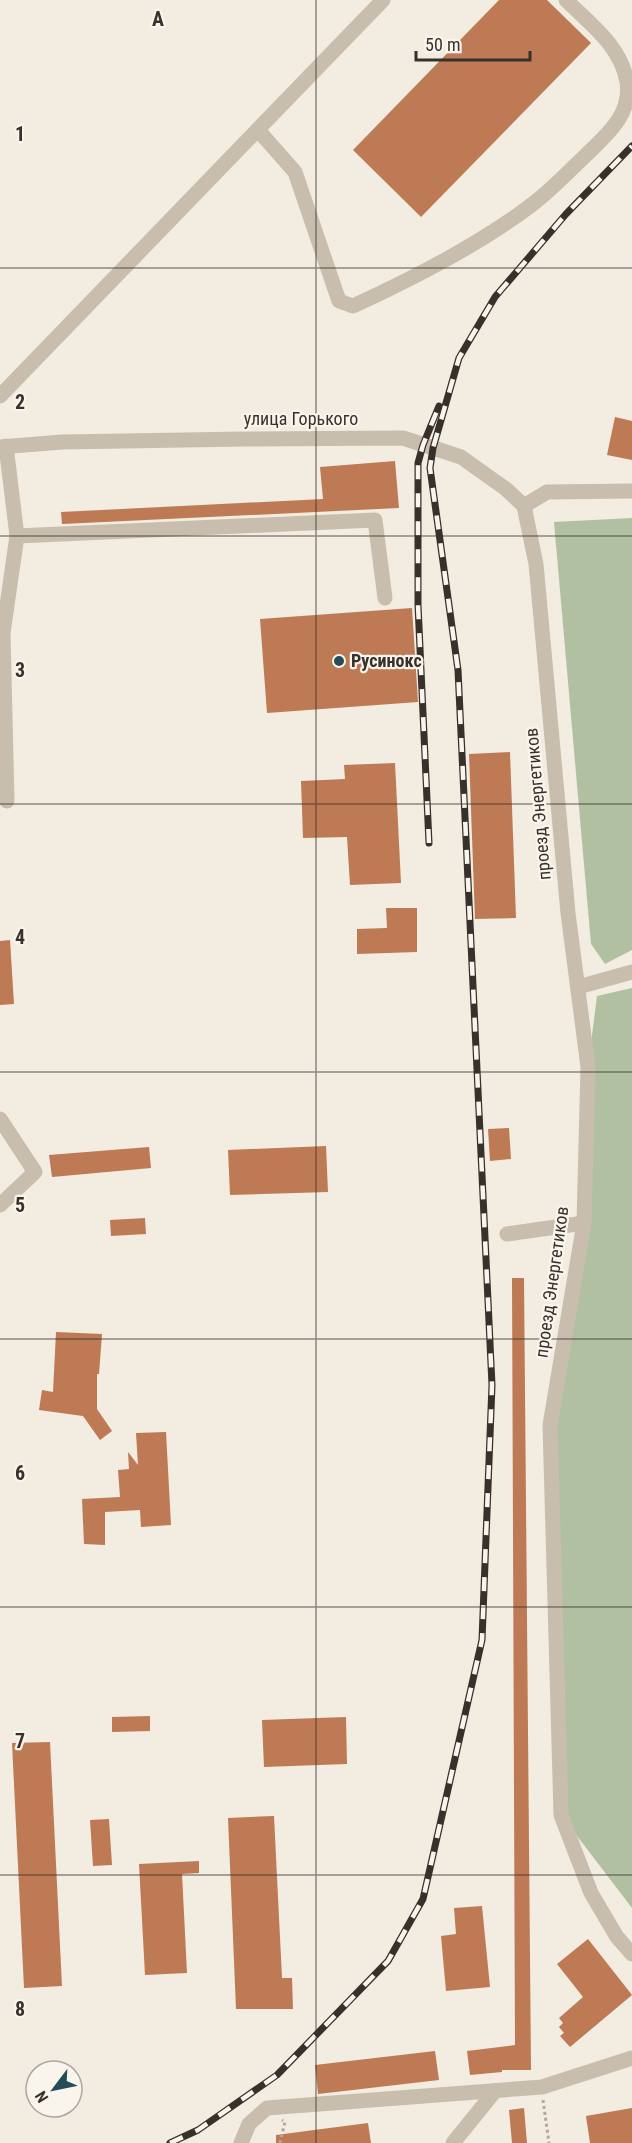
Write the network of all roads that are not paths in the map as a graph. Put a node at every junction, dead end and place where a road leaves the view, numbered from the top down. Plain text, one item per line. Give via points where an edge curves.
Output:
1 (383, 0) edge
2 (566, 0) edge
3 (258, 129) junction
4 (0, 396) edge
5 (3, 447) edge
6 (632, 491) edge
7 (524, 506) junction
8 (17, 536) junction
9 (385, 598) dead end
10 (7, 801) dead end
11 (632, 972) edge
12 (578, 987) junction
13 (0, 1119) edge
14 (0, 1205) edge
15 (584, 1223) junction
16 (507, 1234) dead end
17 (632, 1954) edge
18 (632, 2058) edge
19 (495, 2091) junction
20 (241, 2143) edge
21 (453, 2143) edge

1 - 3 street
2 - 3 street via 614,47 627,83 619,123 535,202 502,226 353,306 339,301 295,172
3 - 4 street
5 - 7 street, улица Горького via 62,442 403,438 461,457
5 - 8 street
6 - 7 street via 547,492
7 - 12 street, проезд Энергетиков via 536,564
8 - 9 street via 375,520
8 - 10 street via 3,633
11 - 12 street
12 - 15 street, проезд Энергетиков via 588,1067
13 - 14 street via 35,1172
15 - 16 street
15 - 17 street, проезд Энергетиков via 550,1425 561,1815 591,1893
18 - 19 street via 542,2087
19 - 20 street via 267,2108 249,2124
19 - 21 street

